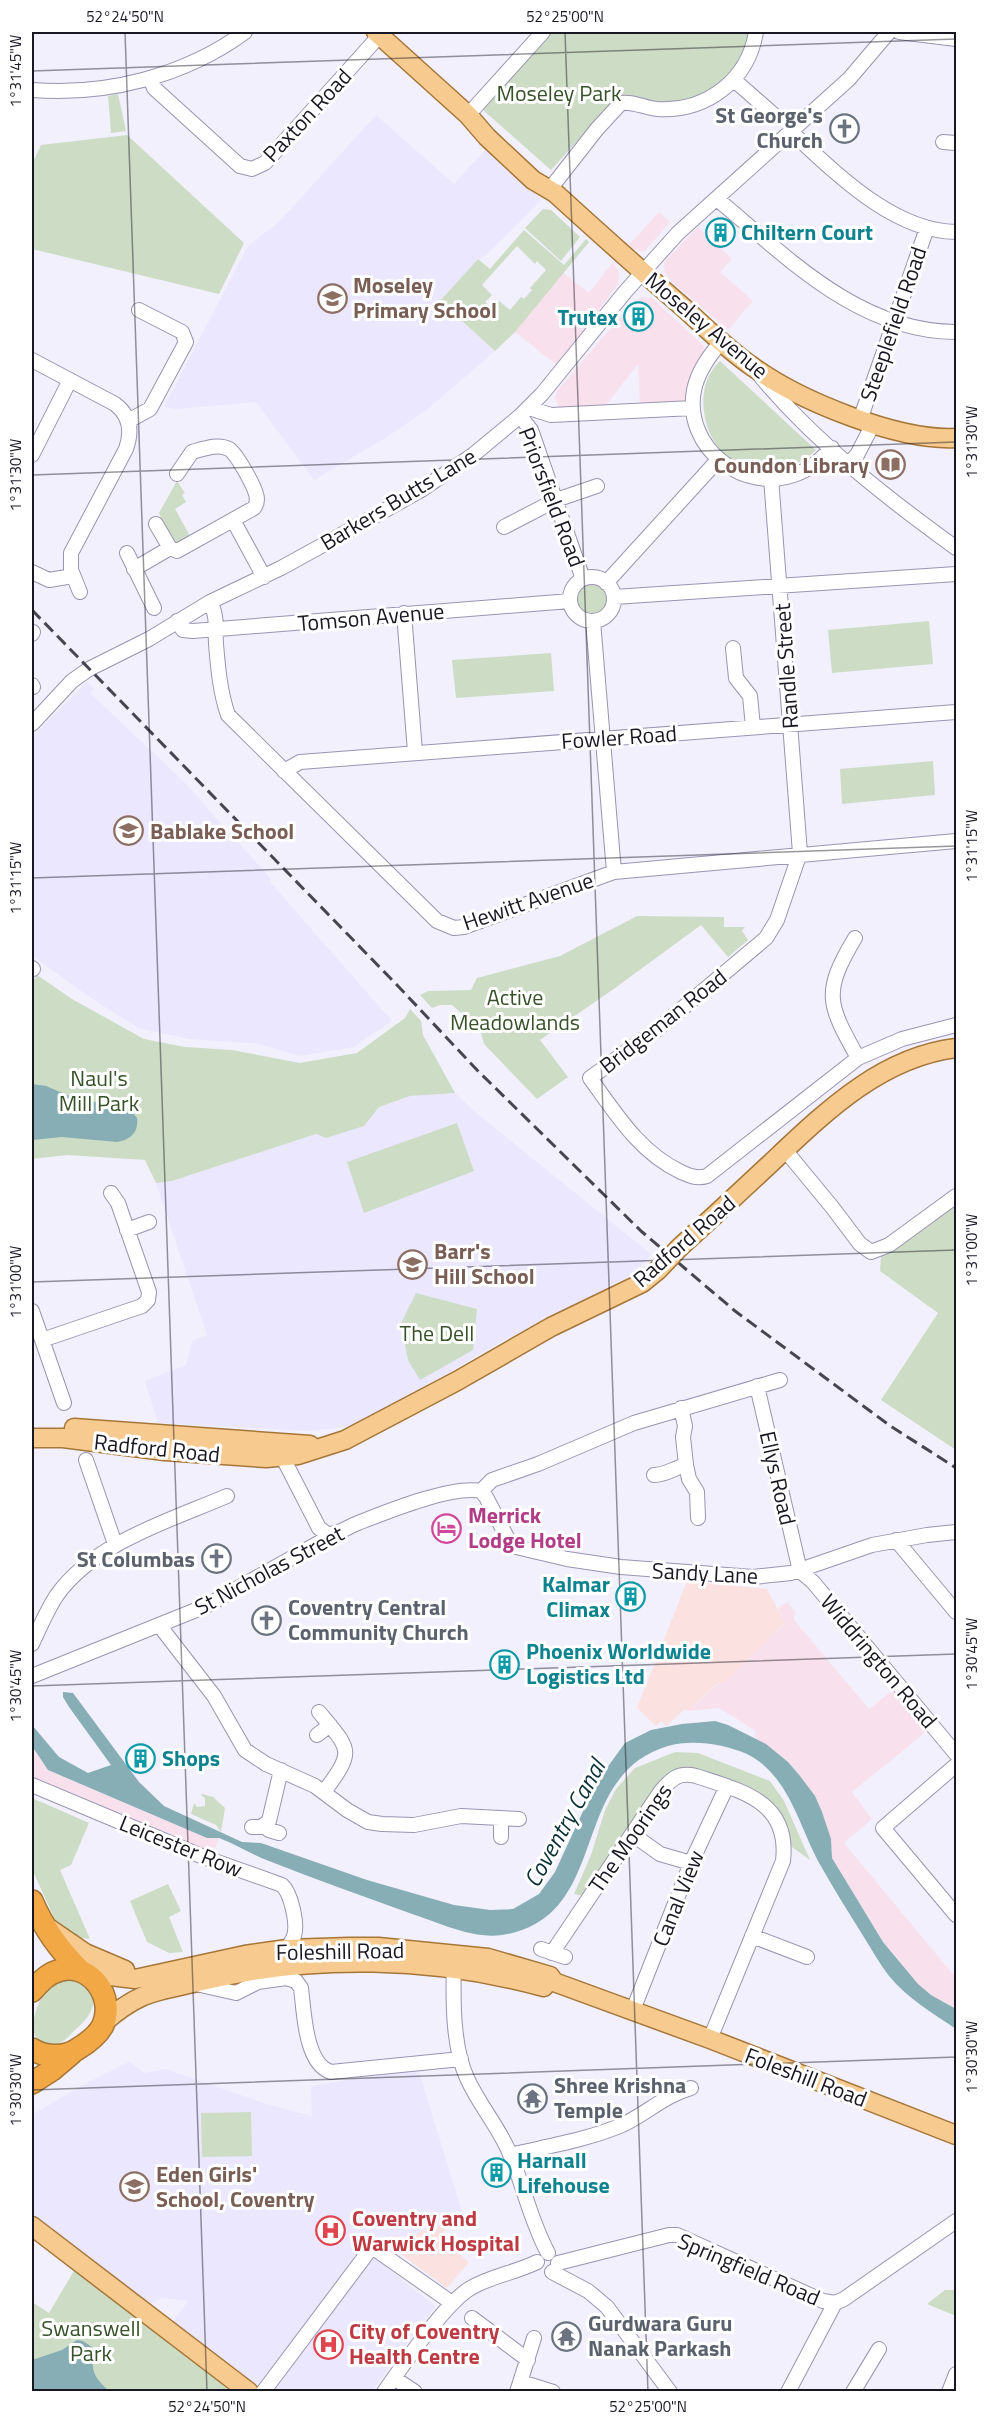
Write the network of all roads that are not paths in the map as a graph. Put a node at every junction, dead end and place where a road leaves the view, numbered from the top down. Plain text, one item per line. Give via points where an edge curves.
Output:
1 (245, 32) edge
2 (756, 32) edge
3 (889, 32) edge
4 (378, 33) edge
5 (537, 34) edge
6 (957, 39) edge
7 (150, 78) junction
8 (735, 80) junction
9 (32, 90) edge
10 (774, 115) dead end
11 (471, 118) junction
12 (790, 131) junction
13 (550, 189) junction
14 (717, 199) junction
15 (927, 228) junction
16 (957, 232) edge
17 (643, 272) junction
18 (140, 310) dead end
19 (894, 322) junction
20 (957, 332) edge
21 (722, 342) junction
22 (32, 360) edge
23 (754, 368) junction
24 (70, 380) junction
25 (693, 408) junction
26 (524, 412) junction
27 (128, 421) junction
28 (866, 422) junction
29 (957, 438) edge
30 (832, 448) junction
31 (32, 455) edge
32 (718, 460) junction
33 (849, 463) junction
34 (177, 474) dead end
35 (771, 478) junction
36 (597, 486) dead end
37 (556, 500) junction
38 (233, 520) junction
39 (156, 524) dead end
40 (504, 527) dead end
41 (957, 548) edge
42 (170, 549) junction
43 (126, 553) dead end
44 (134, 569) junction
45 (32, 572) edge
46 (957, 573) edge
47 (73, 576) junction
48 (264, 577) junction
49 (584, 579) junction
50 (606, 583) junction
51 (781, 587) junction
52 (81, 592) dead end
53 (614, 597) junction
54 (570, 601) junction
55 (210, 602) junction
56 (154, 608) dead end
57 (404, 613) junction
58 (177, 621) junction
59 (593, 621) junction
60 (216, 629) junction
61 (733, 648) dead end
62 (957, 712) edge
63 (32, 724) edge
64 (790, 724) junction
65 (753, 727) junction
66 (603, 738) junction
67 (415, 752) junction
68 (284, 771) junction
69 (957, 841) edge
70 (800, 853) junction
71 (614, 872) junction
72 (855, 938) dead end
73 (957, 1025) edge
74 (957, 1048) edge
75 (858, 1058) junction
76 (785, 1150) junction
77 (111, 1193) dead end
78 (957, 1196) edge
79 (149, 1222) dead end
80 (127, 1230) junction
81 (32, 1311) edge
82 (42, 1340) junction
83 (780, 1380) dead end
84 (757, 1386) junction
85 (64, 1403) dead end
86 (681, 1408) junction
87 (32, 1428) edge
88 (194, 1436) junction
89 (32, 1438) edge
90 (330, 1444) junction
91 (283, 1458) junction
92 (86, 1460) dead end
93 (686, 1465) junction
94 (654, 1475) dead end
95 (481, 1491) junction
96 (227, 1496) dead end
97 (698, 1518) dead end
98 (957, 1532) edge
99 (327, 1534) junction
100 (896, 1540) junction
101 (115, 1544) junction
102 (800, 1570) junction
103 (957, 1611) edge
104 (159, 1625) junction
105 (32, 1644) edge
106 (32, 1676) edge
107 (319, 1712) dead end
108 (330, 1725) junction
109 (317, 1735) dead end
110 (957, 1754) edge
111 (957, 1765) edge
112 (281, 1770) junction
113 (32, 1785) edge
114 (727, 1786) junction
115 (324, 1792) junction
116 (501, 1818) junction
117 (519, 1819) dead end
118 (279, 1833) dead end
119 (632, 1834) junction
120 (501, 1837) dead end
121 (691, 1863) junction
122 (32, 1901) edge
123 (957, 1915) edge
124 (41, 1922) junction
125 (752, 1935) junction
126 (296, 1944) junction
127 (552, 1953) dead end
128 (807, 1957) dead end
129 (454, 1962) junction
130 (84, 1972) junction
131 (153, 1976) junction
132 (191, 1983) junction
133 (32, 1991) edge
134 (633, 2010) junction
135 (103, 2023) junction
136 (710, 2039) junction
137 (32, 2049) edge
138 (73, 2052) junction
139 (461, 2059) junction
140 (32, 2083) edge
141 (691, 2088) dead end
142 (957, 2135) edge
143 (510, 2155) junction
144 (957, 2221) edge
145 (32, 2226) edge
146 (546, 2262) junction
147 (452, 2303) junction
148 (835, 2303) junction
149 (472, 2318) dead end
150 (534, 2337) dead end
151 (879, 2349) dead end
152 (528, 2360) junction
153 (957, 2374) edge
154 (394, 2378) junction
155 (519, 2387) edge
156 (249, 2391) edge
157 (263, 2391) edge
158 (384, 2391) edge
159 (415, 2391) edge
160 (553, 2391) edge
161 (670, 2391) edge
162 (788, 2391) edge
163 (853, 2391) edge
164 (949, 2391) edge

1 - 7 street via 212,52
2 - 8 street via 748,59
3 - 6 street
3 - 12 street, Barkers Butts Lane via 849,79
4 - 7 street, Paxton Road via 265,163 252,169 240,166 154,88
4 - 11 main road, Moseley Avenue
5 - 11 street
7 - 9 street via 81,91
8 - 10 street
8 - 13 street via 713,97 681,108 656,109 621,103
11 - 13 main road, Moseley Avenue via 516,165
12 - 14 street, Barkers Butts Lane
12 - 15 street via 858,191
13 - 17 main road, Moseley Avenue
14 - 17 street, Barkers Butts Lane via 678,233
14 - 19 street via 809,276
15 - 16 street
15 - 19 street, Steeplefield Road
17 - 21 main road, Moseley Avenue
17 - 26 street, Barkers Butts Lane
18 - 27 street via 179,330 186,342 150,410
19 - 20 street via 918,329
19 - 28 street, Steeplefield Road
21 - 23 main road, Moseley Avenue
21 - 25 street via 699,376
22 - 24 street
23 - 28 main road, Moseley Avenue via 810,399
23 - 30 street via 779,398
24 - 27 street via 116,404
24 - 31 street
25 - 26 street via 551,415
25 - 32 street via 700,435
26 - 37 street, Priorsfield Road
26 - 48 street, Barkers Butts Lane via 421,490
27 - 47 street via 126,449 74,545 70,562
28 - 29 main road, Moseley Avenue via 924,437
28 - 33 street, Steeplefield Road via 857,454
30 - 33 street
30 - 35 street via 800,473
32 - 35 street via 741,473
32 - 50 street
33 - 41 street
34 - 38 street via 193,445 229,449 256,493 254,508
35 - 51 street, Randle Street
36 - 37 street
37 - 40 street
37 - 49 street, Priorsfield Road
38 - 42 street via 177,551
38 - 48 street
39 - 42 street
42 - 44 street
43 - 44 street
44 - 56 street via 140,594
45 - 47 street via 49,580
46 - 51 street
47 - 52 street
48 - 55 street, Barkers Butts Lane
49 - 50 street via 596,578
49 - 54 street via 572,589
50 - 53 street
51 - 53 street
51 - 64 street, Randle Street
53 - 59 street via 609,613
54 - 57 street, Tomson Avenue
54 - 59 street via 577,616
55 - 58 street, Barkers Butts Lane
55 - 60 street, Hewitt Avenue
57 - 60 street, Tomson Avenue
57 - 67 street
58 - 60 street, Tomson Avenue via 183,630
58 - 63 street, Barkers Butts Lane via 78,677
59 - 66 street
60 - 68 street, Hewitt Avenue via 221,690 228,715
61 - 65 street via 736,678 750,696
62 - 64 street, Fowler Road
64 - 65 street, Fowler Road
64 - 70 street, Randle Street
65 - 66 street, Fowler Road
66 - 67 street, Fowler Road
66 - 71 street
67 - 68 street, Fowler Road via 300,762
68 - 71 street, Hewitt Avenue via 445,925 464,927
69 - 70 street, Hewitt Avenue
70 - 71 street, Hewitt Avenue
70 - 75 street, Bridgeman Road via 777,920 766,938 659,1028 590,1078 650,1154 665,1165 702,1178
72 - 75 street via 834,978 833,1002 842,1030
73 - 75 street, Bridgeman Road via 902,1039
74 - 76 main road, Radford Road via 921,1055 868,1081 836,1103
76 - 78 street via 860,1244 871,1252 889,1245
76 - 90 main road, Radford Road, bridge via 642,1283 551,1327 417,1403
77 - 80 street
79 - 80 street
80 - 82 street via 149,1292 147,1302
81 - 82 street
82 - 85 street
83 - 84 street, St Nicholas Street
84 - 86 street, St Nicholas Street
84 - 102 street, Ellys Road
86 - 93 street via 686,1426
86 - 95 street, St Nicholas Street via 492,1480
87 - 88 main road, Radford Road
88 - 90 main road, Radford Road
88 - 91 main road, Radford Road via 219,1445 272,1450
89 - 91 main road, Radford Road
90 - 91 main road, Radford Road
91 - 99 street via 319,1528
92 - 101 street
93 - 94 street via 665,1475
93 - 97 street via 697,1492
95 - 99 street, St Nicholas Street via 470,1489 434,1497
95 - 102 street, Sandy Lane via 510,1543 528,1551 649,1570 752,1577
96 - 101 street
98 - 100 street, Sandy Lane
99 - 104 street, St Nicholas Street via 322,1541 212,1603
100 - 102 street, Sandy Lane
100 - 103 street
101 - 105 street via 59,1593
102 - 110 street, Widdrington Road
104 - 106 street, St Nicholas Street
104 - 112 street via 214,1696 245,1750
107 - 108 street
108 - 109 street
108 - 115 street via 345,1745 346,1757
111 - 123 street via 883,1828
112 - 115 street
112 - 118 street via 269,1821 259,1826
113 - 126 street, Leicester Row via 282,1885 290,1898
114 - 119 street, The Moorings via 689,1774 674,1776
114 - 121 street, Canal View
114 - 125 street, The Moorings via 764,1803 780,1829 784,1845 783,1861
115 - 116 street via 368,1822 425,1824 454,1817
116 - 117 street
116 - 120 street
119 - 121 street via 660,1854
119 - 127 street, The Moorings
121 - 134 street, Canal View
122 - 124 highway
124 - 130 highway via 62,1953
124 - 131 main road via 97,1960
125 - 128 street
125 - 136 street, The Moorings
126 - 129 main road, Foleshill Road via 378,1947
126 - 131 main road, Foleshill Road
129 - 132 main road, Foleshill Road via 335,1962 252,1970
129 - 134 main road, Foleshill Road via 545,1987 554,1982
129 - 139 street via 453,1993
130 - 131 main road, Foleshill Road via 117,1978
130 - 133 highway via 61,1970
130 - 135 highway via 102,1991
132 - 135 main road, Foleshill Road via 144,1994
132 - 139 street via 236,1993 258,1982 286,1978 296,1981 301,1988 314,2058 326,2070 339,2073
134 - 136 main road, Foleshill Road
135 - 138 highway via 91,2039
136 - 142 main road, Foleshill Road
137 - 138 highway via 55,2056
138 - 140 highway
139 - 143 street via 468,2080
141 - 143 street via 597,2135
143 - 146 street
144 - 148 street
145 - 156 main road
146 - 147 street, Springfield Road via 478,2284
146 - 148 street, Springfield Road via 677,2235
146 - 161 street via 607,2307
147 - 154 street, Springfield Road
147 - 157 street via 372,2247
148 - 162 street
149 - 152 street
150 - 152 street
151 - 163 street
152 - 155 street
153 - 164 street
154 - 158 street, Springfield Road
154 - 159 street
155 - 160 street

